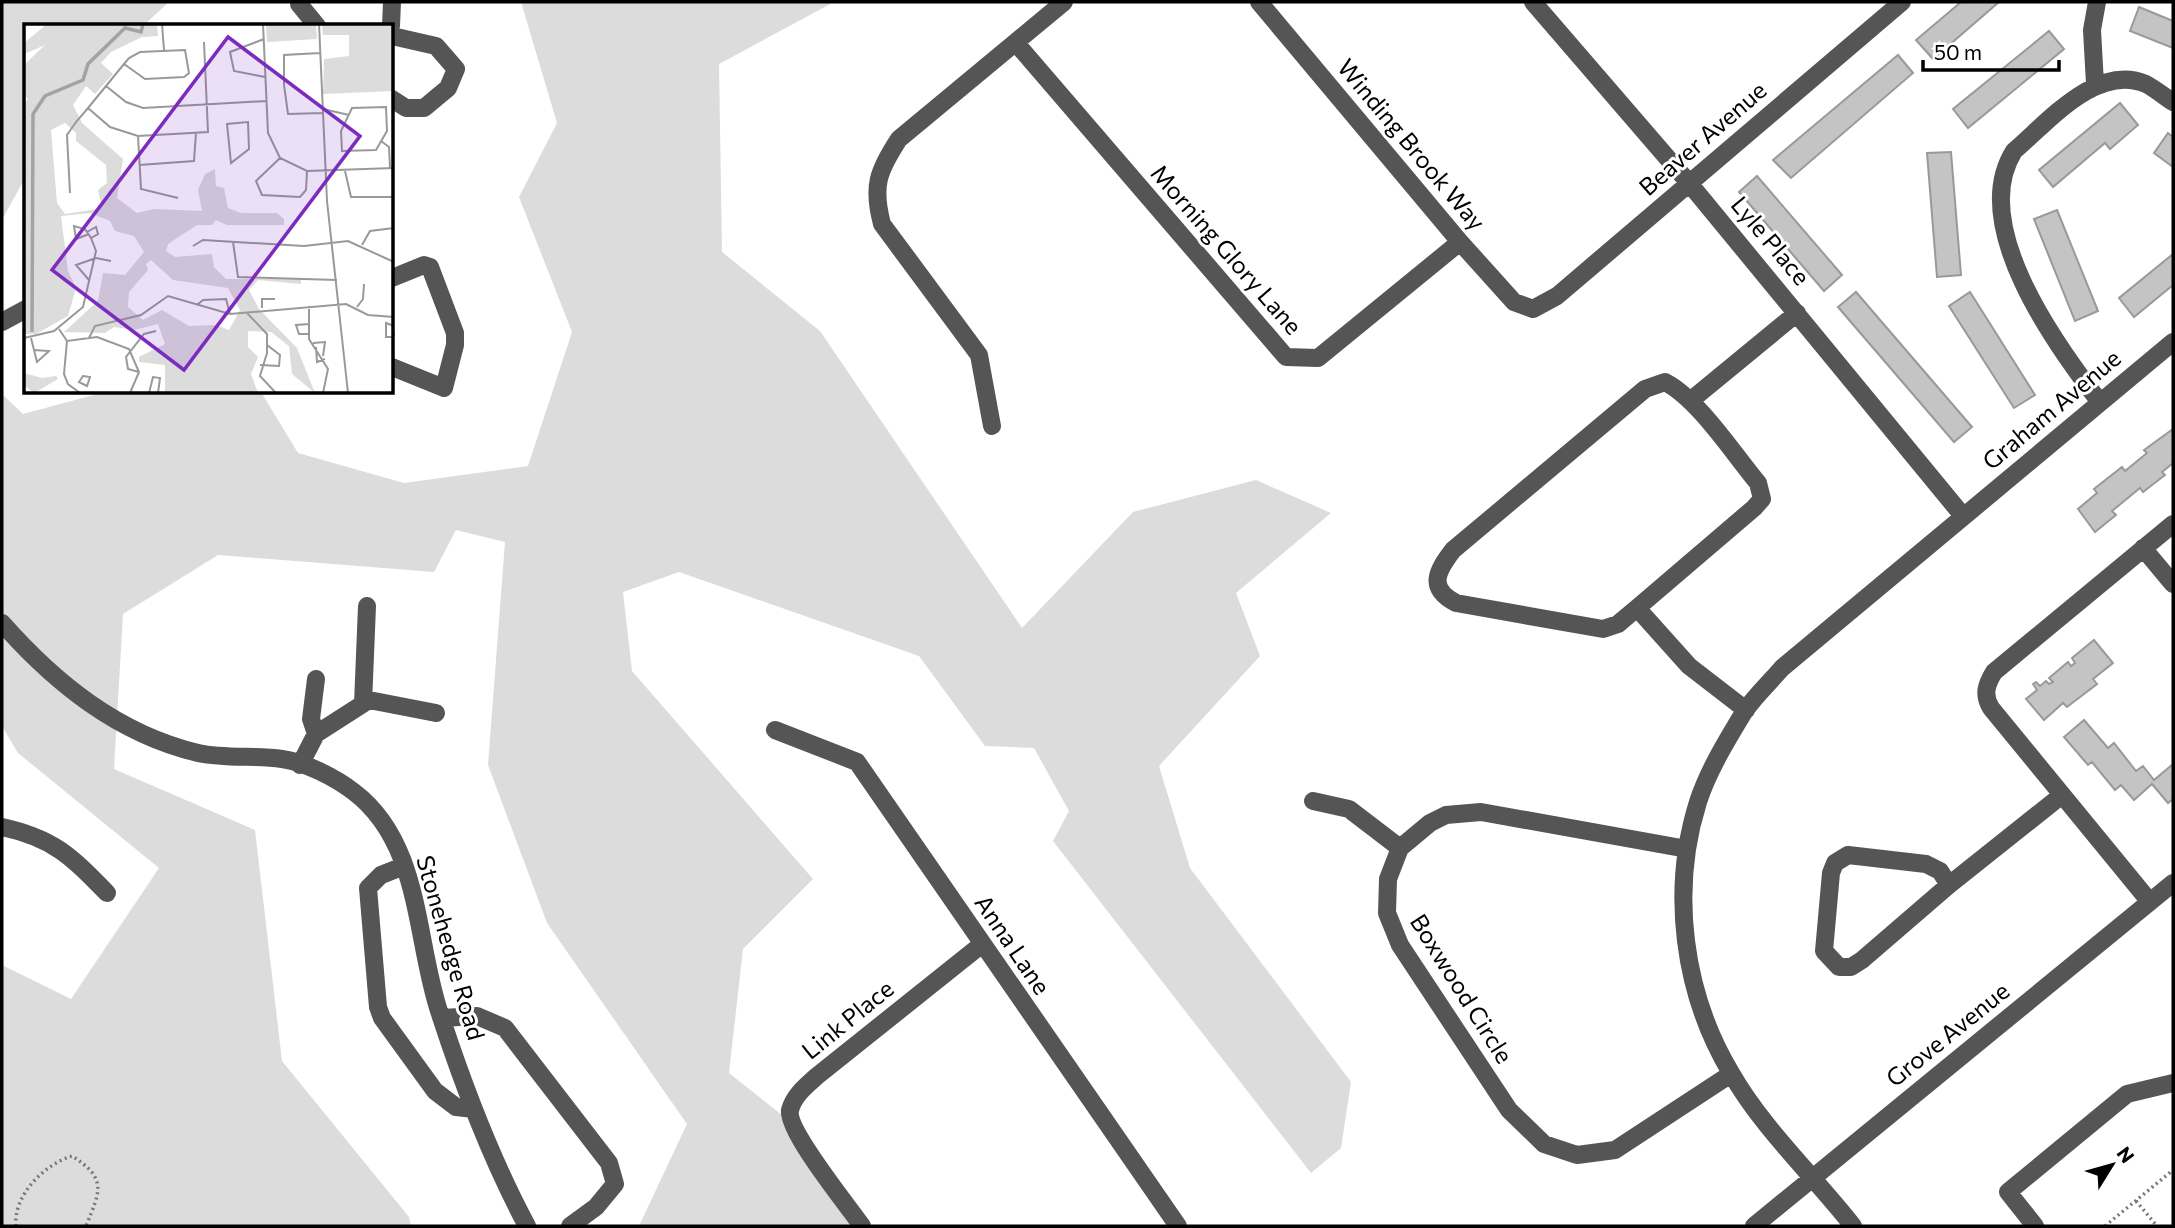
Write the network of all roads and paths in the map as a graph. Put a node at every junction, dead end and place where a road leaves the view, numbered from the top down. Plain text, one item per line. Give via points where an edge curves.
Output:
1 (301, 2) edge
2 (392, 2) edge
3 (1065, 2) edge
4 (1259, 2) edge
5 (1533, 2) edge
6 (1902, 2) edge
7 (2097, 2) edge
8 (315, 24) edge
9 (391, 24) edge
10 (394, 36) edge
11 (1016, 43) junction
12 (2095, 84) junction
13 (394, 100) edge
14 (2173, 102) edge
15 (1689, 183) junction
16 (1460, 242) junction
17 (394, 277) edge
18 (1533, 309) joint
19 (24, 310) edge
20 (1797, 313) junction
21 (2, 322) edge
22 (2173, 342) edge
23 (394, 368) edge
24 (1690, 401) junction
25 (2099, 401) junction
26 (992, 426) dead end
27 (1963, 516) junction
28 (2173, 524) edge
29 (2143, 548) junction
30 (2173, 584) edge
31 (367, 606) dead end
32 (1637, 608) junction
33 (2, 624) edge
34 (316, 679) dead end
35 (363, 704) junction
36 (1745, 710) junction
37 (436, 713) dead end
38 (775, 730) dead end
39 (316, 734) junction
40 (300, 765) junction
41 (2062, 795) junction
42 (1313, 801) dead end
43 (2, 827) edge
44 (1400, 848) junction
45 (1687, 849) junction
46 (404, 866) junction
47 (1950, 885) junction
48 (2171, 888) edge
49 (107, 893) dead end
50 (2150, 902) junction
51 (981, 945) junction
52 (442, 1018) junction
53 (1731, 1074) junction
54 (2173, 1083) edge
55 (474, 1109) junction
56 (2173, 1170) edge
57 (1813, 1177) junction
58 (2136, 1201) junction
59 (16, 1226) edge
60 (86, 1226) edge
61 (527, 1226) edge
62 (570, 1226) edge
63 (862, 1226) edge
64 (1178, 1226) edge
65 (1754, 1226) edge
66 (1853, 1226) edge
67 (2035, 1226) edge
68 (2105, 1226) edge
69 (2157, 1226) edge

1 - 8 street
2 - 9 street
3 - 11 street
4 - 16 street, Winding Brook Way
5 - 15 street, Lyle Place
6 - 15 street, Beaver Avenue
7 - 12 street via 2092,30
10 - 13 street via 436,46 456,69 448,88 424,108 406,108
11 - 16 street, Morning Glory Lane via 1286,357 1318,358
11 - 26 street via 899,139 876,184 882,224 979,355
12 - 14 street via 2123,79 2145,84
12 - 25 street via 2014,151 2004,166 2000,190 2014,262 2062,352
15 - 18 street, Beaver Avenue via 1557,296
15 - 20 street, Lyle Place
16 - 18 street, Winding Brook Way via 1514,302
17 - 23 street via 424,265 430,267 456,345 444,388
19 - 21 street
20 - 24 street
20 - 27 street, Lyle Place
22 - 25 street, Graham Avenue
24 - 32 street via 1758,483 1762,499
24 - 32 street via 1665,382 1644,388 1453,550 1438,569 1437,584 1445,597 1456,603 1603,629 1618,624
25 - 27 street, Graham Avenue
27 - 36 street, Graham Avenue via 1809,642
28 - 29 street
29 - 30 street
29 - 41 street via 1987,682 1986,700 1991,708
31 - 35 street
32 - 36 street via 1689,666
33 - 40 street, Stonehedge Road via 63,684 131,730 199,753 284,759
34 - 39 street via 311,719
35 - 37 street via 369,700
35 - 39 street
36 - 45 street, Graham Avenue via 1699,801
38 - 51 street, Anna Lane via 857,762
39 - 40 street
40 - 46 street, Stonehedge Road via 355,793 383,825
41 - 47 street
41 - 50 street
42 - 44 street via 1349,809
43 - 49 street via 35,834 71,857
44 - 45 street via 1430,823 1481,812
44 - 53 street, Boxwood Circle via 1385,897 1399,946 1509,1110 1544,1144 1577,1155 1615,1150
45 - 53 street, Graham Avenue via 1683,900 1688,960 1706,1021
46 - 52 street, Stonehedge Road
46 - 55 street via 381,875 368,888 378,1007 390,1031 435,1091 456,1107
47 - 47 street via 1851,967 1839,967 1824,951 1831,873 1835,863 1848,855 1926,864
48 - 50 street, Grove Avenue
50 - 57 street, Grove Avenue
51 - 63 street, Link Place via 798,1093 789,1112 794,1131
51 - 64 street, Anna Lane
52 - 55 street, Stonehedge Road
52 - 62 street via 477,1016 505,1028 609,1163 615,1184 596,1207
53 - 57 street, Graham Avenue
54 - 67 street via 2127,1094 2008,1192
55 - 61 street, Stonehedge Road via 485,1143
56 - 58 path
57 - 65 street, Grove Avenue
57 - 66 street, Graham Avenue
58 - 68 path
58 - 69 path
59 - 60 path via 33,1181 54,1161 72,1156 97,1178 99,1193

